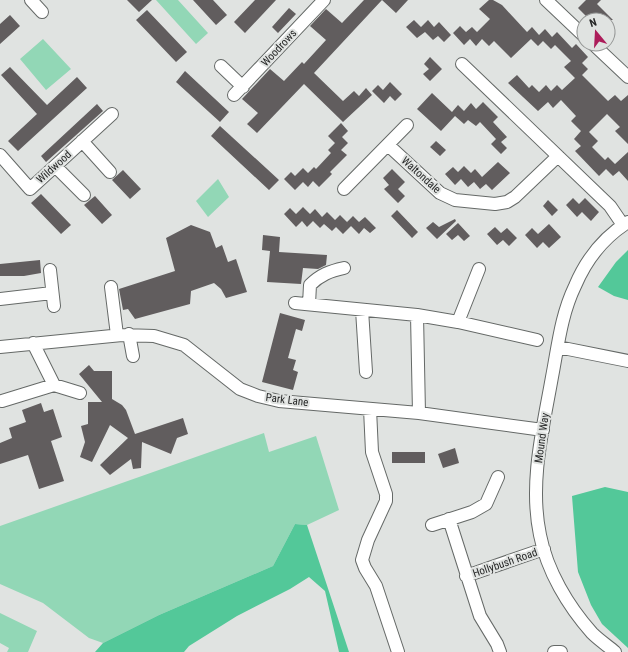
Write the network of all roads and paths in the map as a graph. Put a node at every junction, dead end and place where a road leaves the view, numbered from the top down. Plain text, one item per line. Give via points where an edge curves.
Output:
1 (31, 0) edge
2 (324, 0) edge
3 (546, 0) edge
4 (42, 12) dead end
5 (576, 28) edge
6 (601, 52) edge
7 (462, 64) dead end
8 (221, 66) dead end
9 (628, 77) edge
10 (112, 114) dead end
11 (407, 125) dead end
12 (82, 141) junction
13 (388, 145) junction
14 (0, 155) edge
15 (558, 156) junction
16 (55, 166) junction
17 (110, 172) dead end
18 (344, 189) dead end
19 (84, 195) dead end
20 (625, 224) edge
21 (344, 268) dead end
22 (479, 268) dead end
23 (50, 270) dead end
24 (111, 287) dead end
25 (52, 293) junction
26 (0, 299) edge
27 (295, 303) dead end
28 (309, 304) junction
29 (54, 306) dead end
30 (362, 310) junction
31 (417, 315) junction
32 (458, 322) junction
33 (123, 335) junction
34 (537, 340) dead end
35 (33, 343) junction
36 (0, 347) edge
37 (558, 347) junction
38 (133, 356) dead end
39 (628, 361) edge
40 (366, 372) dead end
41 (54, 385) junction
42 (80, 393) dead end
43 (2, 401) dead end
44 (370, 409) junction
45 (419, 413) junction
46 (542, 430) junction
47 (498, 477) dead end
48 (449, 519) junction
49 (432, 525) dead end
50 (544, 550) junction
51 (466, 576) junction
52 (398, 652) edge
53 (500, 652) edge
54 (554, 652) edge
55 (561, 652) edge
56 (615, 652) edge

1 - 4 street
2 - 8 street, Woodrows via 239,91
3 - 5 street
6 - 9 street
7 - 15 street
10 - 12 street, Wildwood
11 - 13 street
12 - 16 street, Wildwood
12 - 17 street
13 - 15 street, Waltondale via 440,193 455,200 495,204 507,202 515,197
13 - 18 street
14 - 16 street, Wildwood via 30,189
15 - 20 street
16 - 19 street
20 - 37 street, Mound Way via 598,248 580,275 567,306
21 - 28 street via 329,271 310,285
22 - 32 street
23 - 25 street
24 - 33 street
25 - 26 street
25 - 29 street
27 - 28 street
28 - 30 street
30 - 31 street
30 - 40 street
31 - 32 street
31 - 45 street
32 - 34 street
33 - 35 street, Park Lane
33 - 38 street
33 - 44 street, Park Lane via 146,335 184,345 207,358 240,389 258,396 279,401
35 - 36 street, Park Lane
35 - 41 street
37 - 39 street
37 - 46 street, Mound Way
41 - 42 street
41 - 43 street
44 - 45 street, Park Lane
44 - 52 street via 372,452 386,501 362,560 376,586
45 - 46 street, Park Lane
46 - 50 street, Mound Way via 535,491
47 - 48 street via 486,504 472,512
48 - 49 street
48 - 51 street, Hollybush Road
50 - 51 street, Hollybush Road
50 - 56 street, Mound Way via 550,569 566,597 592,633
51 - 53 street, Hollybush Road via 480,616
54 - 55 street

